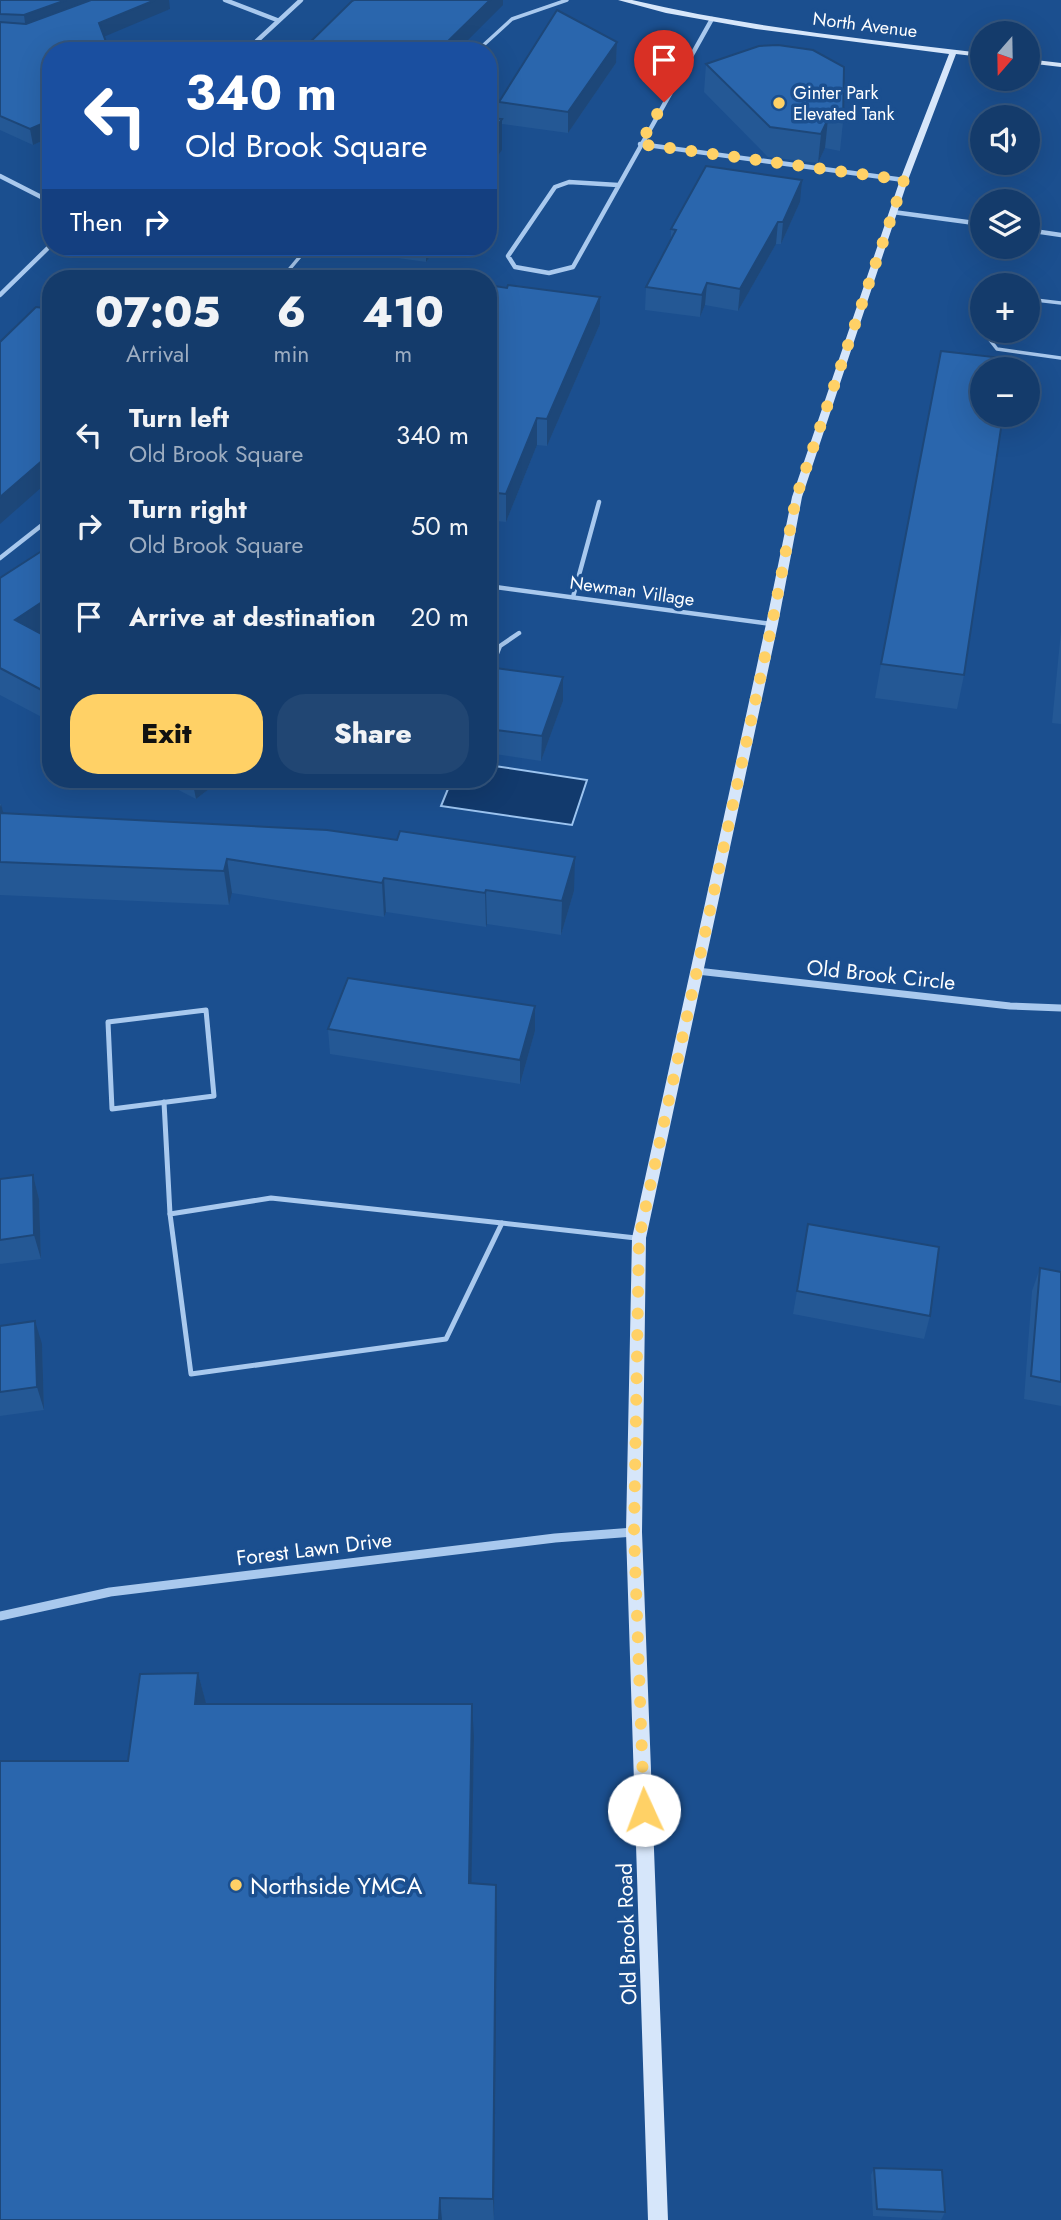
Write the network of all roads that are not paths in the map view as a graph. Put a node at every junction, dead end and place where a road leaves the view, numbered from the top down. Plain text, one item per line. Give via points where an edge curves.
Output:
1 (225, 0) edge
2 (302, 0) edge
3 (567, 0) edge
4 (622, 0) edge
5 (712, 19) junction
6 (277, 20) junction
7 (255, 42) edge
8 (487, 42) edge
9 (953, 52) junction
10 (970, 54) edge
11 (1040, 63) edge
12 (1061, 65) edge
13 (640, 144) junction
14 (0, 176) edge
15 (904, 180) junction
16 (618, 185) junction
17 (42, 197) edge
18 (893, 212) junction
19 (970, 222) edge
20 (1040, 232) edge
21 (1061, 235) edge
22 (42, 254) edge
23 (300, 256) edge
24 (289, 270) edge
25 (0, 295) edge
26 (1040, 301) edge
27 (1061, 303) edge
28 (993, 343) edge
29 (1061, 358) edge
30 (599, 502) dead end
31 (42, 525) edge
32 (0, 558) edge
33 (497, 587) edge
34 (573, 597) junction
35 (772, 624) junction
36 (519, 633) dead end
37 (497, 654) edge
38 (697, 971) junction
39 (1061, 1008) edge
40 (164, 1102) junction
41 (170, 1214) junction
42 (502, 1223) junction
43 (639, 1238) junction
44 (634, 1532) junction
45 (0, 1616) edge
46 (658, 2220) edge

1 - 6 street
2 - 6 street
3 - 8 lane via 512,19
4 - 5 street, North Avenue
5 - 9 street, North Avenue
5 - 13 street
6 - 7 street
9 - 10 street, North Avenue
9 - 15 street, Old Brook Road
11 - 12 street
13 - 15 street
13 - 16 street
14 - 17 street
15 - 18 street, Old Brook Road
16 - 16 street via 569,182 555,187 508,256 515,267 549,273 573,267
18 - 19 street
18 - 35 street, Old Brook Road via 796,498
20 - 21 street
22 - 25 street
23 - 24 lane
26 - 27 lane
28 - 29 lane via 997,348
30 - 34 lane
31 - 32 lane
33 - 34 lane, Newman Village
34 - 35 lane, Newman Village
35 - 38 street, Old Brook Road
36 - 37 lane
38 - 39 street, Old Brook Circle
38 - 43 street, Old Brook Road
40 - 40 lane via 112,1109 108,1022 206,1010 214,1096
40 - 41 lane
41 - 42 lane via 271,1198
41 - 42 lane via 191,1374 446,1339
42 - 43 lane
43 - 44 street, Old Brook Road
44 - 45 street, Forest Lawn Drive via 110,1592
44 - 46 street, Old Brook Road

